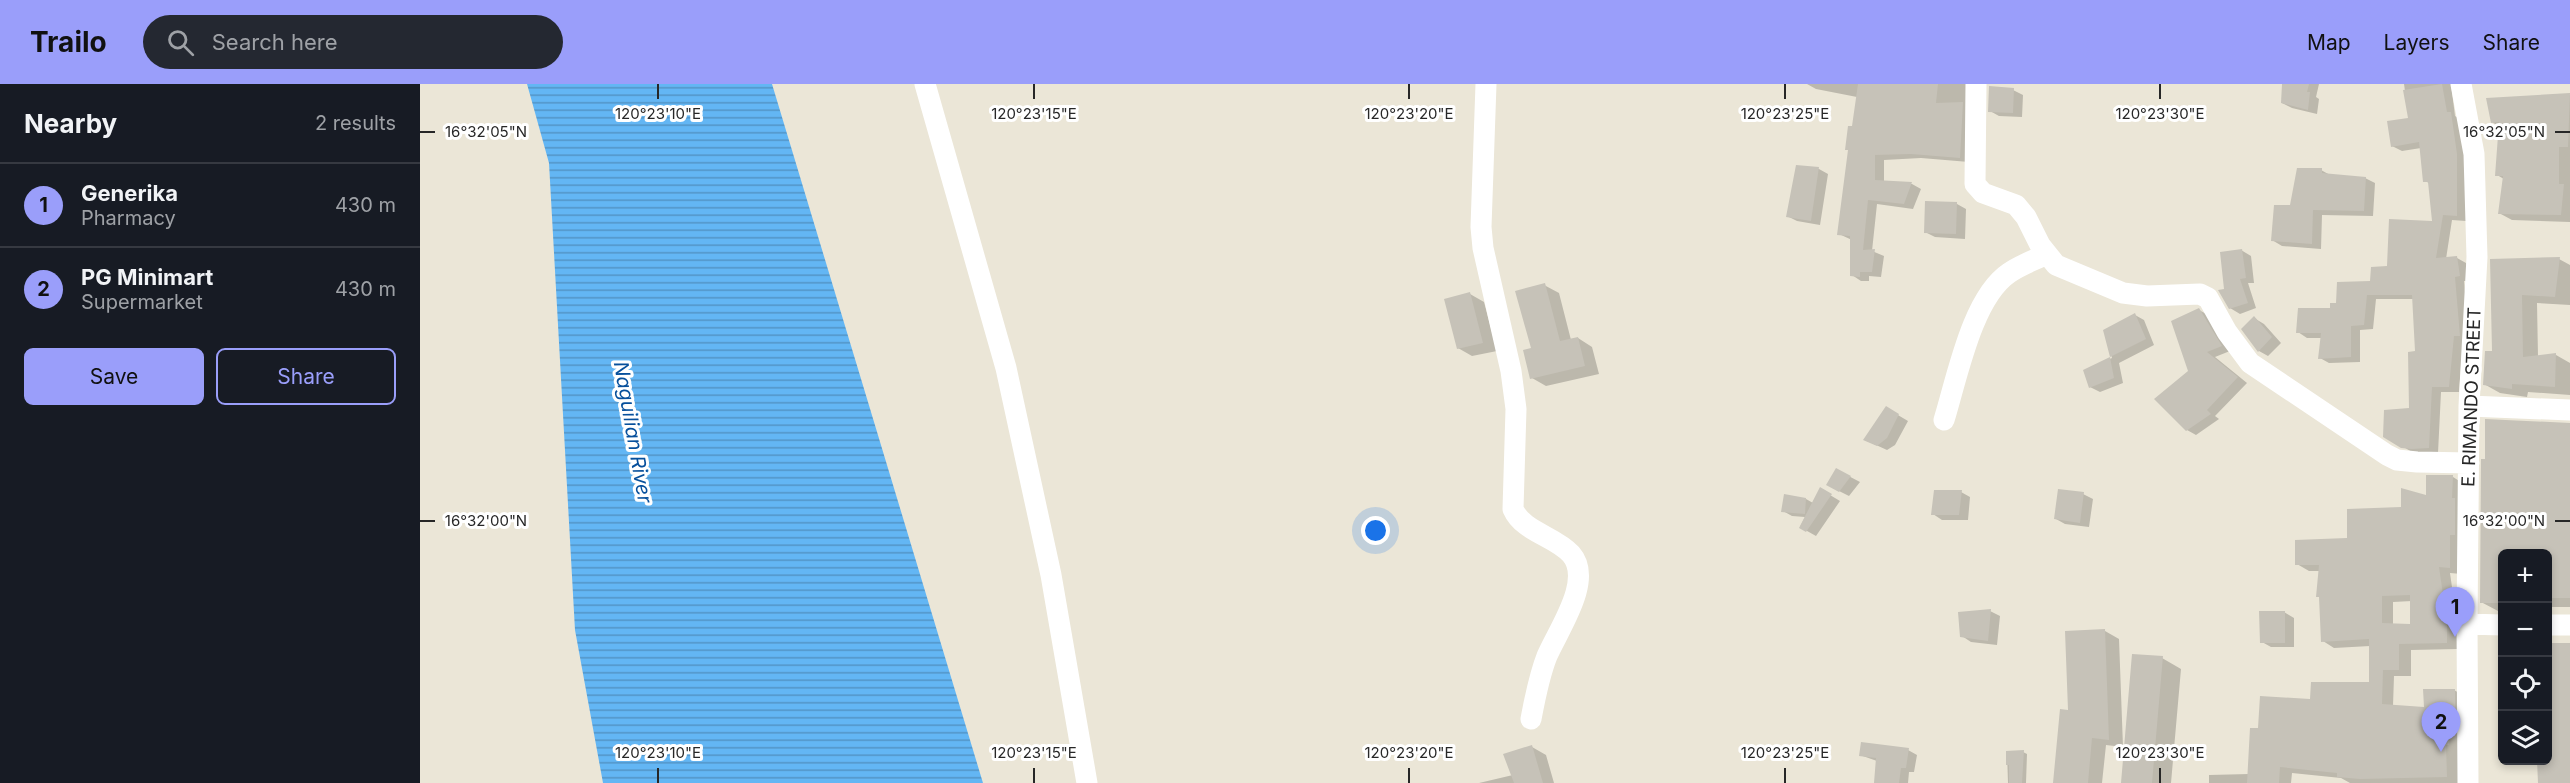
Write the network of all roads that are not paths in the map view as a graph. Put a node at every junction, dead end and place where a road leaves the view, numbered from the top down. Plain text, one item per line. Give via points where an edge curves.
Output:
1 (925, 84) edge
2 (1486, 84) edge
3 (1976, 84) edge
4 (2461, 84) edge
5 (2047, 255) junction
6 (2469, 406) junction
7 (2570, 410) edge
8 (1944, 420) dead end
9 (2469, 463) junction
10 (2466, 624) junction
11 (2498, 625) edge
12 (2552, 625) edge
13 (2570, 625) edge
14 (1531, 719) dead end
15 (1088, 783) edge
16 (2468, 783) edge

1 - 15 street via 1006,368 1051,575
2 - 14 street via 1481,227 1514,390 1513,509 1521,520 1571,553 1578,572 1577,591 1546,658
3 - 5 street via 1975,184 1983,193 2016,206
4 - 6 street, E. RIMANDO STREET via 2474,154 2476,201
5 - 8 street via 2009,272 1989,291 1978,313
5 - 9 street via 2056,265 2123,293 2200,294 2208,298 2250,363 2367,443 2397,460
6 - 7 street
6 - 9 street, E. RIMANDO STREET
9 - 10 street, E. RIMANDO STREET
10 - 11 street
10 - 16 street, E. RIMANDO STREET
12 - 13 street

